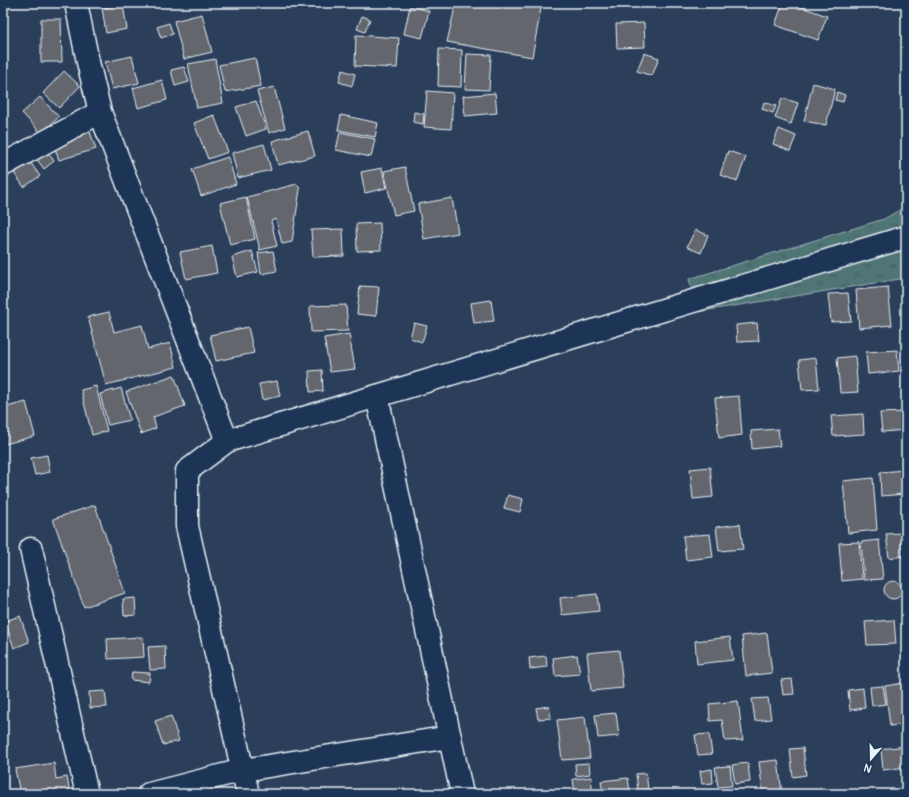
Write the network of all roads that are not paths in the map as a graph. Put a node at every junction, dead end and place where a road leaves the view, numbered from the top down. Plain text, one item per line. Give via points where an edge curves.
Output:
1 (76, 3) edge
2 (100, 112) junction
3 (3, 165) edge
4 (906, 237) edge
5 (377, 396) junction
6 (227, 441) junction
7 (31, 549) dead end
8 (450, 737) junction
9 (242, 770) junction
10 (87, 794) edge
11 (149, 794) edge
12 (248, 794) edge
13 (462, 794) edge

1 - 2 street
2 - 3 street
2 - 6 street
4 - 5 street
5 - 6 street
5 - 8 street
6 - 9 street via 187,471 187,526
7 - 10 street
8 - 9 street
8 - 13 street
9 - 11 street
9 - 12 street

